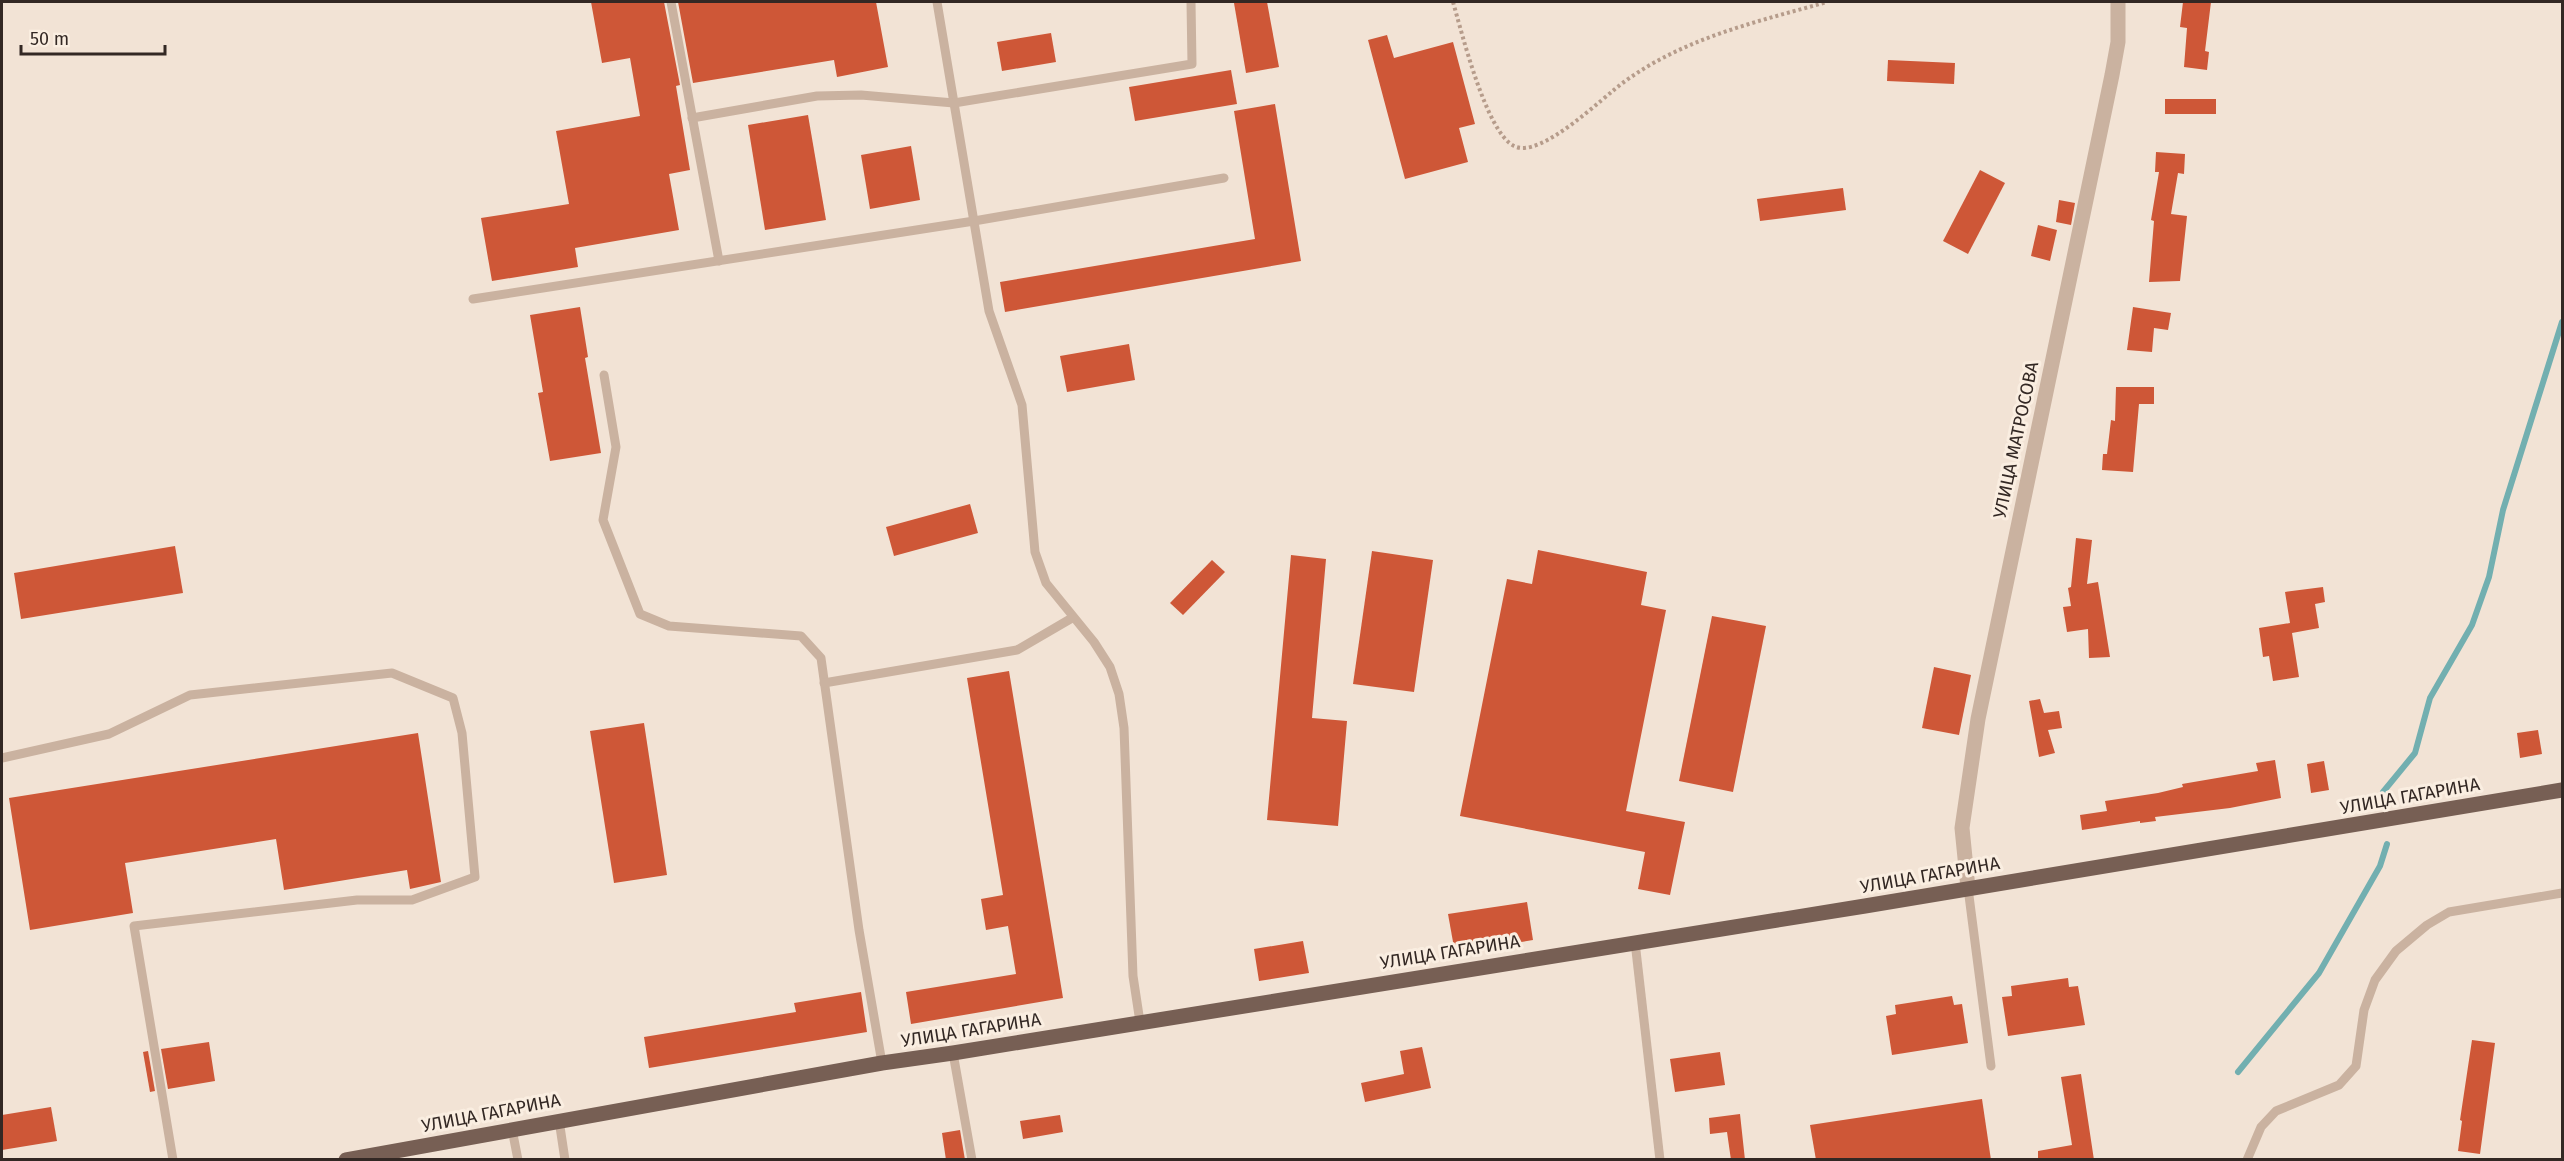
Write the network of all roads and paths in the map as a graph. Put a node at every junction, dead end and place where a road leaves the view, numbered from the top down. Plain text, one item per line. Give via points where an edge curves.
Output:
1 (671, 2) edge
2 (938, 2) edge
3 (1191, 2) edge
4 (1453, 2) edge
5 (1827, 2) edge
6 (2118, 2) edge
7 (954, 103) junction
8 (692, 118) junction
9 (1224, 178) dead end
10 (974, 220) junction
11 (719, 261) junction
12 (473, 299) dead end
13 (604, 375) dead end
14 (1072, 618) junction
15 (824, 683) junction
16 (2, 758) edge
17 (2562, 790) edge
18 (1968, 888) junction
19 (2562, 893) edge
20 (1635, 942) junction
21 (1140, 1022) junction
22 (953, 1053) junction
23 (882, 1063) junction
24 (1991, 1066) dead end
25 (559, 1120) junction
26 (512, 1129) junction
27 (173, 1160) edge
28 (346, 1160) edge
29 (518, 1160) edge
30 (566, 1160) edge
31 (972, 1160) edge
32 (1660, 1160) edge
33 (2247, 1160) edge

1 - 8 lane
2 - 7 lane
3 - 7 lane via 1191,64
4 - 5 path via 1494,123 1504,139 1516,148 1532,148 1553,138 1658,59 1692,42
6 - 18 street, УЛИЦА МАТРОСОВА via 2118,42 2112,75 1978,719 1962,828
7 - 8 lane via 861,95 817,96
7 - 10 lane
8 - 11 lane
9 - 10 lane
10 - 11 lane
10 - 14 lane via 989,311 1022,405 1035,552 1046,583
11 - 12 lane
13 - 15 lane via 616,447 603,520 640,614 669,626 801,636 821,658
14 - 15 lane via 1017,650
14 - 21 lane via 1110,667 1119,694 1124,728 1133,976
15 - 23 lane
16 - 27 lane via 109,734 190,695 392,674 453,698 462,733 475,877 412,900 357,900 134,926
17 - 18 main road, УЛИЦА ГАГАРИНА
18 - 20 main road, УЛИЦА ГАГАРИНА
18 - 24 lane
19 - 33 lane via 2449,912 2396,951 2374,980 2364,1010 2356,1066 2339,1085 2276,1111 2261,1127
20 - 21 main road, УЛИЦА ГАГАРИНА
20 - 32 lane
21 - 22 main road, УЛИЦА ГАГАРИНА
22 - 23 main road, УЛИЦА ГАГАРИНА
22 - 31 lane
23 - 25 main road, УЛИЦА ГАГАРИНА
25 - 26 main road, УЛИЦА ГАГАРИНА
25 - 30 lane
26 - 28 main road, УЛИЦА ГАГАРИНА
26 - 29 lane

